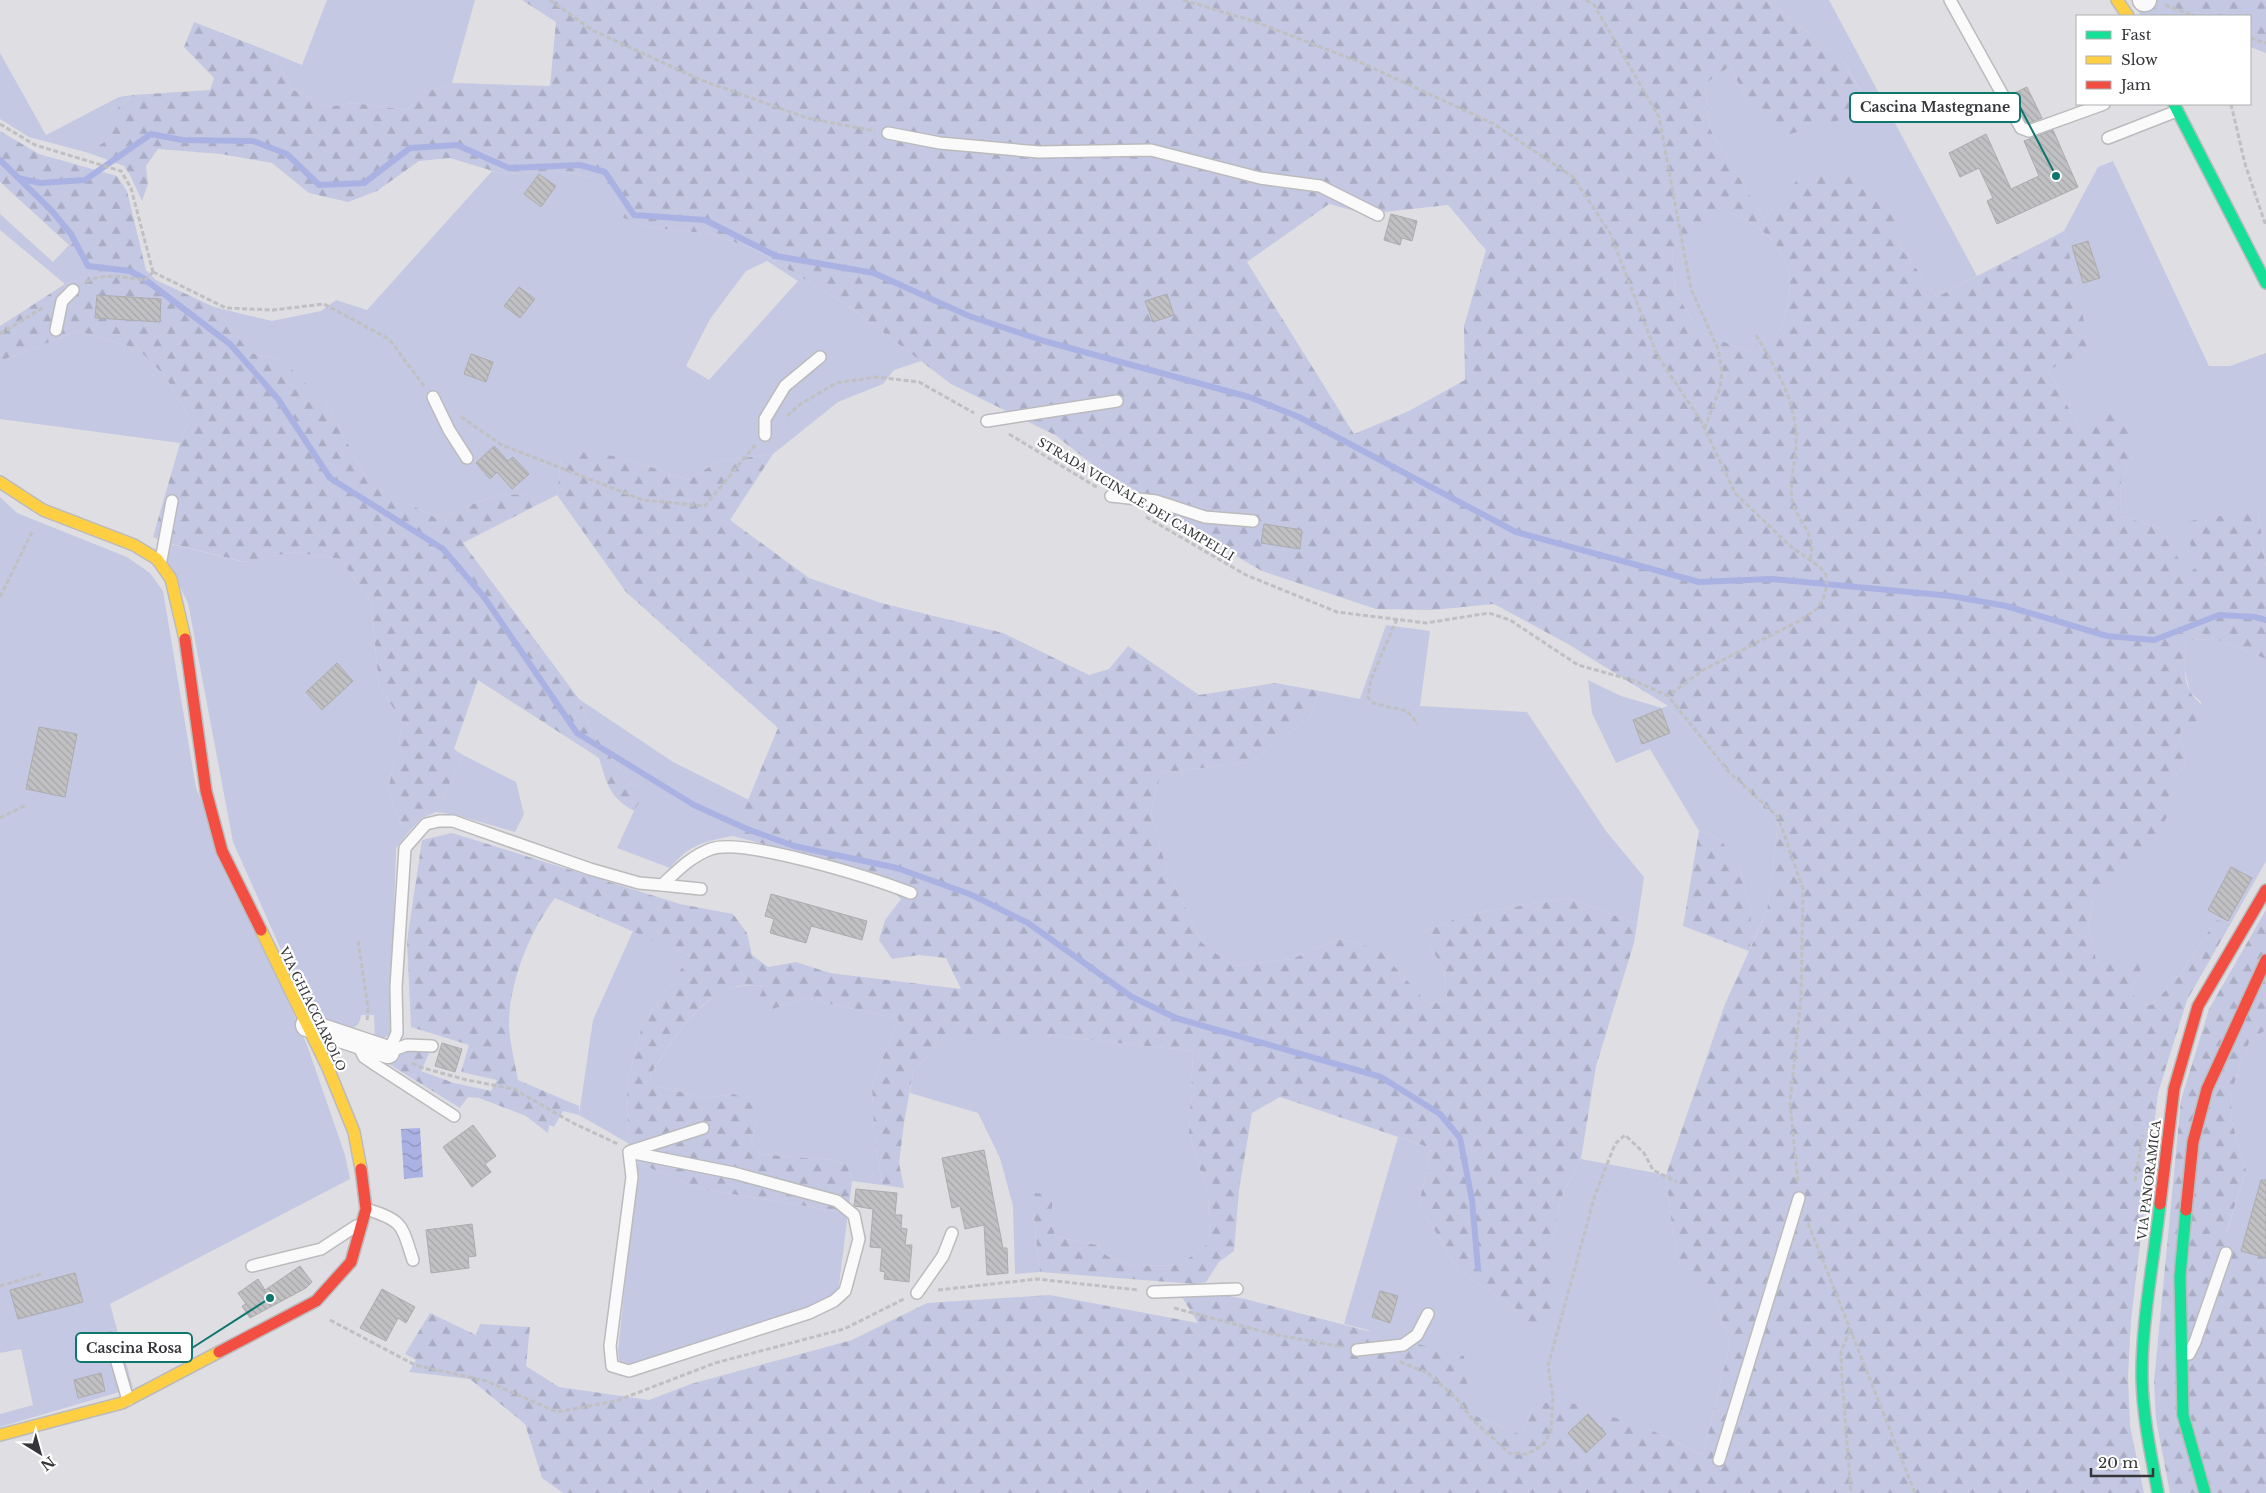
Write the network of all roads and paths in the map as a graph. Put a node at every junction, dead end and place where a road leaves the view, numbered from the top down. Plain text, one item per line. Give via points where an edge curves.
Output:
1 (550, 0) edge
2 (1183, 0) edge
3 (1586, 0) edge
4 (1950, 0) edge
5 (2117, 0) edge
6 (2145, 0) edge
7 (2127, 15) edge
8 (2192, 15) edge
9 (2251, 38) edge
10 (2266, 43) edge
11 (2101, 105) edge
12 (2231, 105) edge
13 (2175, 107) edge
14 (0, 124) edge
15 (888, 133) joint
16 (2108, 138) dead end
17 (1378, 216) dead end
18 (2266, 226) edge
19 (154, 272) junction
20 (2266, 283) edge
21 (73, 290) junction
22 (56, 330) dead end
23 (0, 334) edge
24 (1756, 335) dead end
25 (820, 357) dead end
26 (433, 397) junction
27 (1117, 401) dead end
28 (987, 421) junction
29 (1704, 428) junction
30 (765, 435) junction
31 (467, 458) dead end
32 (0, 482) edge
33 (1111, 496) joint
34 (172, 501) dead end
35 (43, 510) junction
36 (1142, 515) dead end
37 (1253, 522) dead end
38 (1810, 560) junction
39 (161, 565) junction
40 (0, 597) edge
41 (1397, 619) junction
42 (1668, 696) junction
43 (1418, 724) dead end
44 (26, 805) dead end
45 (0, 818) edge
46 (662, 885) junction
47 (701, 888) dead end
48 (2266, 890) edge
49 (911, 892) dead end
50 (358, 941) dead end
51 (2266, 960) edge
52 (307, 1025) junction
53 (356, 1042) junction
54 (432, 1046) dead end
55 (388, 1052) junction
56 (454, 1116) dead end
57 (703, 1128) dead end
58 (629, 1152) junction
59 (1677, 1182) dead end
60 (1799, 1198) junction
61 (365, 1215) junction
62 (952, 1233) dead end
63 (2226, 1253) dead end
64 (413, 1260) dead end
65 (252, 1266) dead end
66 (41, 1274) dead end
67 (0, 1286) edge
68 (1237, 1288) dead end
69 (1153, 1292) junction
70 (917, 1293) junction
71 (316, 1300) junction
72 (1428, 1314) dead end
73 (1850, 1329) junction
74 (110, 1338) dead end
75 (1358, 1350) joint
76 (1392, 1360) dead end
77 (2182, 1366) junction
78 (128, 1400) junction
79 (0, 1435) edge
80 (1719, 1460) dead end
81 (1851, 1493) edge
82 (1915, 1493) edge
83 (2158, 1493) edge
84 (2205, 1493) edge

1 - 15 path via 592,30 701,80 807,118
2 - 29 path via 1253,21 1362,63 1494,124 1573,177 1610,233 1656,355
3 - 29 path via 1594,5 1659,117 1692,289 1718,349 1722,372 1720,388
4 - 11 lane via 2021,128 2030,131
5 - 7 street
6 - 8 path
9 - 10 path
12 - 18 path via 2245,164
13 - 16 lane
13 - 20 street
14 - 19 path via 35,145 121,171 131,188
15 - 17 lane via 940,143 1039,152 1152,150 1260,178 1320,186
19 - 21 path via 146,280 94,278
19 - 26 path, STRADA VICINALE DEI CAMPELLI via 226,308 273,310 324,304 389,339
21 - 22 lane via 62,302
21 - 23 path
24 - 38 path via 1784,382 1792,410 1796,434 1792,500 1813,547
25 - 30 lane via 785,386 765,419
26 - 30 path, STRADA VICINALE DEI CAMPELLI via 502,445 643,500 705,506
26 - 31 lane
27 - 28 lane
28 - 30 path, STRADA VICINALE DEI CAMPELLI via 919,382 877,377 836,383 799,405
28 - 33 path, STRADA VICINALE DEI CAMPELLI
29 - 38 path via 1735,493 1790,546
32 - 35 street, VIA GHIACCIAROLO
33 - 37 lane via 1156,501 1205,517
34 - 39 lane
35 - 39 street, VIA GHIACCIAROLO via 134,545
35 - 40 path
36 - 41 path, STRADA VICINALE DEI CAMPELLI via 1255,578 1336,612
38 - 42 path via 1826,575 1824,597 1817,609 1702,670
39 - 52 street, VIA GHIACCIAROLO via 171,579 184,629 206,790 222,851
41 - 42 path, STRADA VICINALE DEI CAMPELLI via 1426,622 1490,613 1510,620 1578,665 1635,681
41 - 43 path via 1371,679 1368,697 1373,703 1406,711
42 - 60 path, STRADA VICINALE DEI CAMPELLI via 1729,772 1778,817 1803,889 1801,998 1790,1103
44 - 45 path
46 - 47 lane
46 - 49 lane via 684,864 712,848 748,848
46 - 55 lane via 639,884 590,869 453,821 426,824 404,848 396,987 397,1033
48 - 83 street, VIA PANORAMICA via 2198,1006 2174,1089 2142,1378 2145,1422
50 - 53 path via 368,1008 365,1032
51 - 77 street via 2207,1089 2193,1142 2180,1276
52 - 53 street
52 - 61 street, VIA GHIACCIAROLO via 354,1132
53 - 55 street
53 - 56 lane via 364,1057
54 - 55 lane via 407,1045
55 - 58 path via 423,1068 514,1089
57 - 58 lane
58 - 58 lane via 632,1177 610,1346 612,1366 629,1371 643,1367 809,1313 834,1301 845,1291 859,1239 854,1215 837,1201 734,1173
59 - 76 path via 1654,1170 1644,1152 1625,1135 1615,1144 1595,1195 1548,1366 1553,1397 1551,1432 1542,1446 1527,1454 1509,1453 1428,1373
60 - 73 path, STRADA VICINALE DEI CAMPELLI
60 - 80 lane
61 - 64 lane via 389,1216 401,1226
61 - 65 lane via 321,1249
61 - 71 street, VIA GHIACCIAROLO via 351,1262
62 - 70 lane via 943,1256
63 - 77 lane via 2195,1342
66 - 67 path
68 - 69 lane
69 - 70 path via 1037,1279
69 - 75 path via 1172,1308 1272,1334
70 - 71 path via 844,1329 715,1363 616,1401 558,1412 486,1381 415,1365 331,1322
71 - 78 street, VIA GHIACCIAROLO
72 - 75 lane via 1417,1335 1403,1345
73 - 81 path via 1842,1352 1842,1379
73 - 82 path, STRADA VICINALE DEI CAMPELLI
74 - 78 lane
77 - 84 street via 2183,1415
78 - 79 street, VIA GHIACCIAROLO

